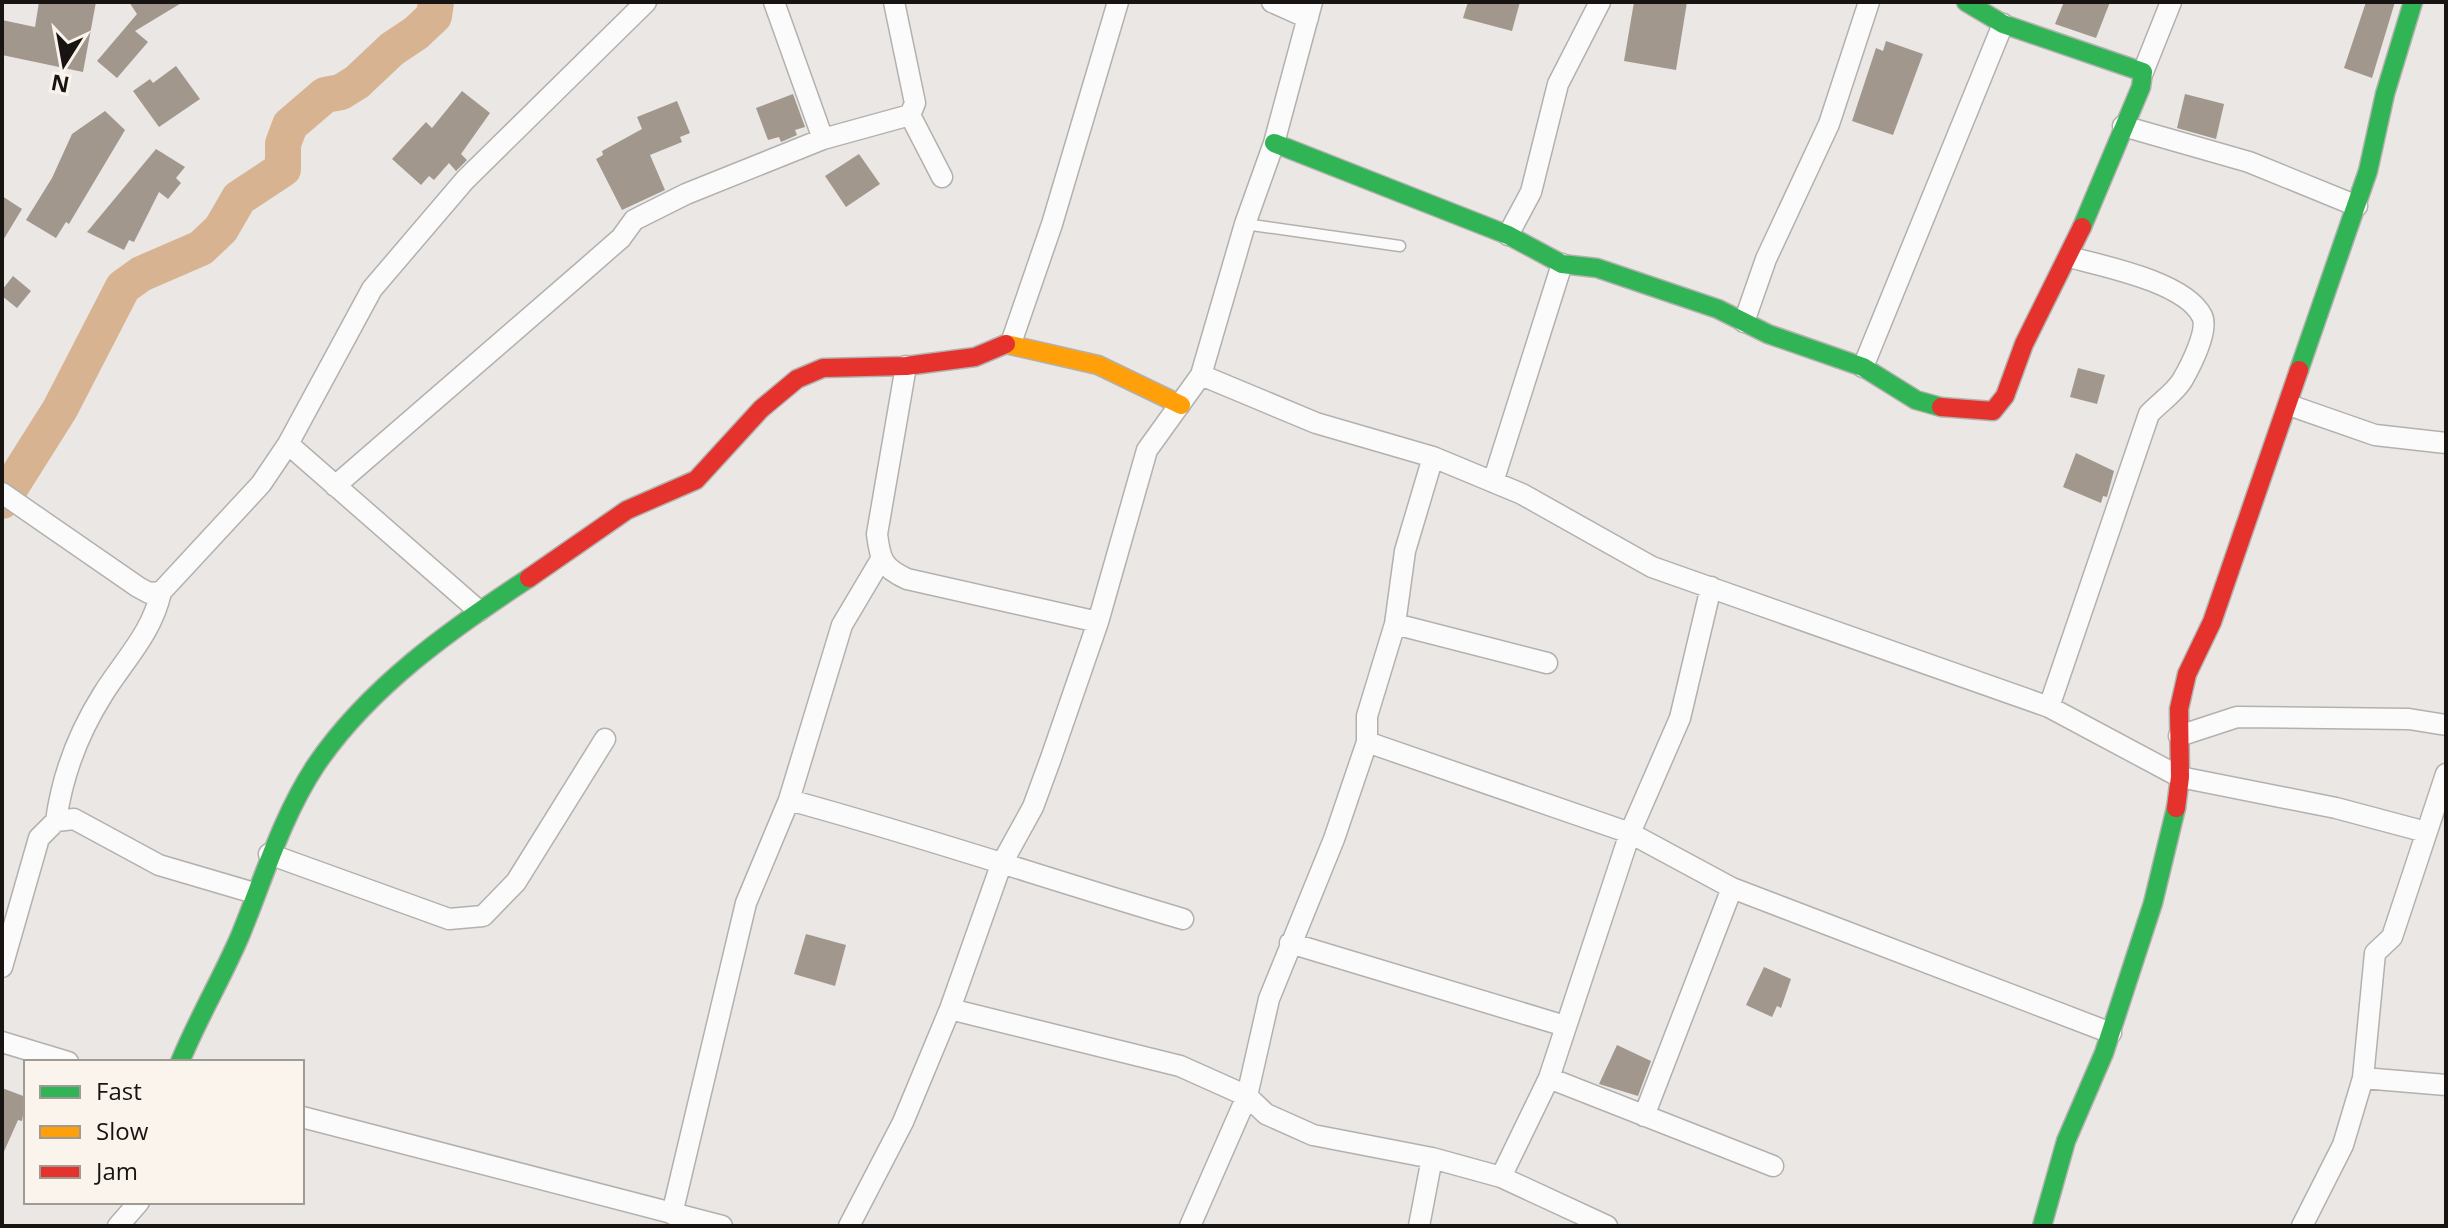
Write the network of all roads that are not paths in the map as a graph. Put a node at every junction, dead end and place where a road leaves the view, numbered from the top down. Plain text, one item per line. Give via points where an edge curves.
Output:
1 (646, 2) edge
2 (774, 2) edge
3 (894, 2) edge
4 (1118, 2) edge
5 (1272, 2) edge
6 (1600, 2) edge
7 (1869, 2) edge
8 (2171, 2) edge
9 (2413, 2) edge
10 (1977, 5) edge
11 (1310, 10) edge
12 (2003, 24) junction
13 (2143, 72) junction
14 (910, 115) junction
15 (2123, 126) junction
16 (823, 139) junction
17 (1274, 143) junction
18 (942, 177) dead end
19 (2357, 206) junction
20 (1245, 224) junction
21 (1508, 235) junction
22 (1400, 246) dead end
23 (2069, 257) junction
24 (1562, 264) junction
25 (1744, 322) junction
26 (1011, 343) junction
27 (906, 366) junction
28 (1863, 367) junction
29 (1201, 375) junction
30 (1181, 405) junction
31 (2289, 405) junction
32 (2446, 443) edge
33 (288, 444) junction
34 (1433, 457) junction
35 (1493, 482) junction
36 (335, 486) junction
37 (2, 493) edge
38 (880, 561) junction
39 (1711, 587) junction
40 (161, 592) junction
41 (479, 611) junction
42 (1098, 622) junction
43 (1395, 624) junction
44 (1547, 663) dead end
45 (2049, 707) junction
46 (2446, 725) edge
47 (2179, 736) junction
48 (605, 739) dead end
49 (1367, 742) junction
50 (2446, 774) edge
51 (2180, 777) junction
52 (789, 800) junction
53 (2440, 812) edge
54 (56, 821) junction
55 (2426, 832) junction
56 (1630, 833) junction
57 (269, 854) junction
58 (1001, 865) junction
59 (1732, 888) junction
60 (254, 893) junction
61 (1183, 919) dead end
62 (1290, 943) junction
63 (2, 967) edge
64 (950, 1009) junction
65 (1565, 1026) junction
66 (2111, 1033) junction
67 (2, 1042) edge
68 (61, 1060) edge
69 (181, 1060) edge
70 (1549, 1078) junction
71 (2363, 1078) junction
72 (2446, 1085) edge
73 (1247, 1096) junction
74 (1644, 1116) junction
75 (304, 1118) edge
76 (1432, 1158) junction
77 (1773, 1166) dead end
78 (1501, 1177) junction
79 (137, 1204) edge
80 (672, 1214) junction
81 (2312, 1222) edge
82 (118, 1226) edge
83 (722, 1226) edge
84 (849, 1226) edge
85 (1190, 1226) edge
86 (1419, 1226) edge
87 (1607, 1226) edge
88 (2042, 1226) edge

1 - 33 street via 465,180 372,289
2 - 16 street
3 - 14 street via 915,103
4 - 26 street
5 - 11 street
6 - 21 street via 1558,84 1531,192
7 - 25 street via 1829,124 1766,259
8 - 13 street
9 - 19 street
10 - 12 street
11 - 17 street
12 - 13 street
12 - 28 street
13 - 15 street
14 - 16 street
14 - 18 street
15 - 19 street via 2249,162
15 - 23 street
16 - 36 street via 634,220 621,238
17 - 20 street
17 - 21 street
19 - 31 street
20 - 22 lane
20 - 29 street
21 - 24 street
23 - 28 street via 2024,344 2005,396 1993,411 1951,410 1916,400
23 - 45 street via 2128,272 2176,292 2201,314 2204,328 2183,380 2149,414
24 - 25 street via 1597,268
24 - 35 street
25 - 28 street
26 - 27 street via 975,357
26 - 30 street via 1098,365
27 - 38 street via 877,534
27 - 41 street via 823,368 797,379 761,409 696,480 627,510
29 - 30 street
29 - 34 street via 1316,423
30 - 42 street via 1147,450
31 - 32 street via 2375,435
31 - 47 street via 2212,622 2187,674
33 - 36 street
33 - 40 street via 249,501
34 - 35 street
34 - 43 street via 1405,551
35 - 39 street via 1652,567
36 - 41 street
37 - 40 street via 138,587
38 - 42 street via 907,579
38 - 52 street via 842,625
39 - 45 street
39 - 56 street via 1680,718
40 - 54 street via 157,612 102,695 77,747 60,790
41 - 57 street via 433,644 344,728 315,767
42 - 58 street via 1033,807
43 - 44 street
43 - 49 street via 1367,716
45 - 51 street
46 - 47 street via 2409,719 2237,717
47 - 51 street
48 - 57 street via 516,882 483,916 449,919
49 - 56 street
49 - 62 street
50 - 53 street
51 - 55 street
51 - 66 street via 2153,903
52 - 58 street
52 - 80 street via 746,903
53 - 55 street
54 - 60 street via 74,819 159,865
54 - 63 street via 39,838
55 - 71 street via 2392,937 2375,953
56 - 59 street
56 - 65 street
57 - 60 street
58 - 61 street
58 - 64 street
59 - 66 street
59 - 74 street
60 - 69 street via 239,938
62 - 65 street
62 - 73 street via 1269,999
64 - 73 street via 1139,1053
64 - 84 street via 903,1122
65 - 70 street
66 - 88 street via 2066,1141
67 - 68 street
70 - 74 street
70 - 78 street
71 - 72 street
71 - 81 street
73 - 76 street via 1266,1114 1313,1135
73 - 85 street
74 - 77 street
75 - 80 street
76 - 78 street
76 - 86 street
78 - 87 street
79 - 82 street
80 - 83 street

